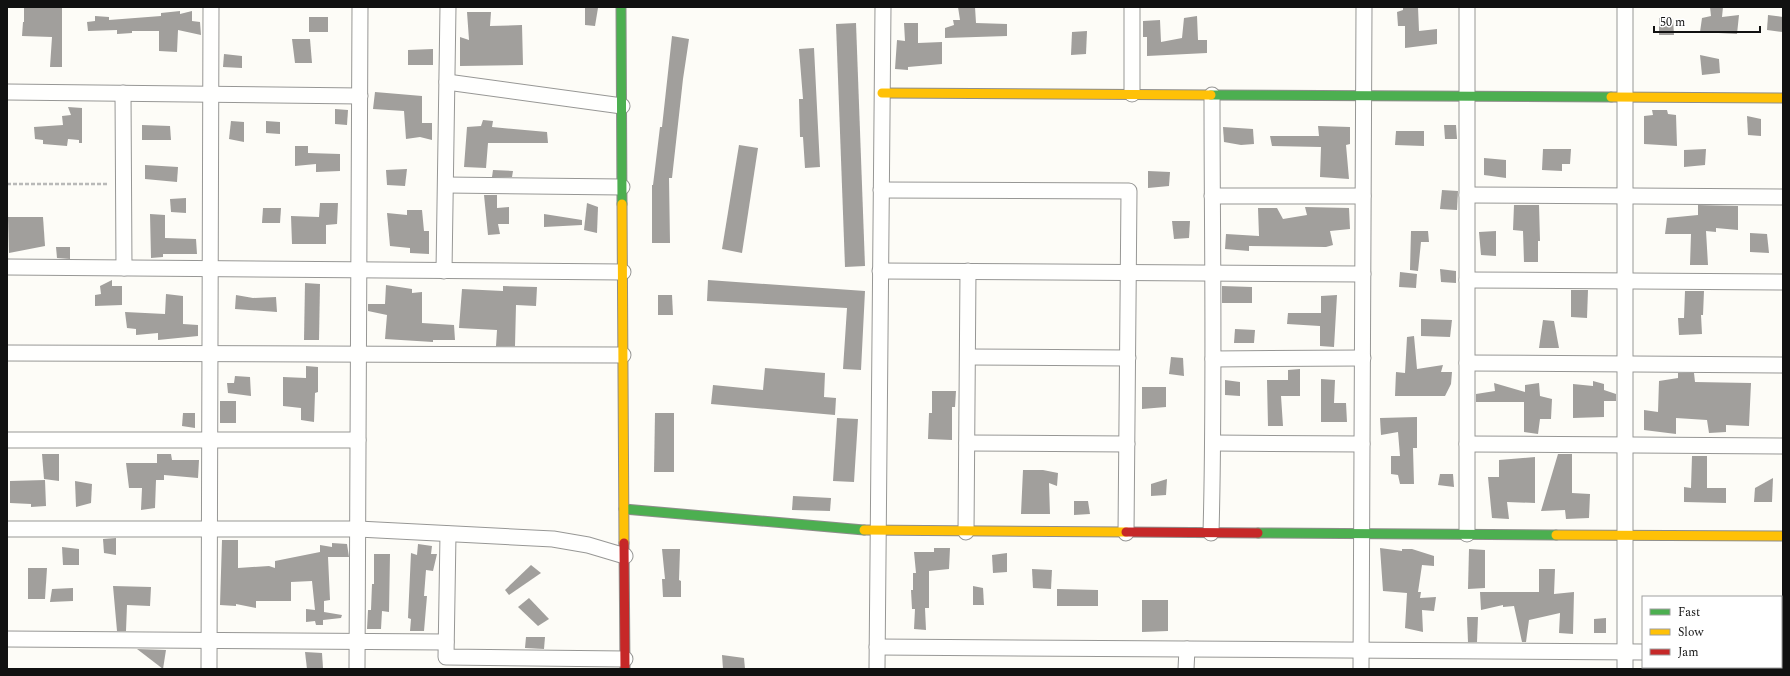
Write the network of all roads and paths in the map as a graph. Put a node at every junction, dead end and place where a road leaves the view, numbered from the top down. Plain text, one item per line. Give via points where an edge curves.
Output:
1 (211, 7) edge
2 (360, 7) edge
3 (448, 7) edge
4 (621, 7) edge
5 (883, 7) edge
6 (1132, 7) edge
7 (1364, 7) edge
8 (1467, 7) edge
9 (1625, 7) edge
10 (447, 82) junction
11 (7, 92) edge
12 (882, 92) junction
13 (123, 93) junction
14 (211, 94) junction
15 (1132, 94) junction
16 (1212, 95) junction
17 (1364, 95) junction
18 (360, 96) junction
19 (1467, 96) junction
20 (1625, 97) junction
21 (1783, 98) edge
22 (622, 106) junction
23 (7, 184) edge
24 (124, 184) junction
25 (446, 185) junction
26 (622, 187) junction
27 (881, 190) junction
28 (1467, 195) junction
29 (1212, 196) junction
30 (1363, 196) junction
31 (1625, 196) junction
32 (1783, 197) edge
33 (7, 267) edge
34 (124, 268) junction
35 (210, 269) junction
36 (359, 270) junction
37 (444, 271) junction
38 (880, 271) junction
39 (968, 271) junction
40 (623, 272) junction
41 (1128, 272) junction
42 (1214, 273) junction
43 (1363, 274) junction
44 (1467, 280) junction
45 (1625, 281) junction
46 (1783, 282) edge
47 (7, 352) edge
48 (210, 353) junction
49 (358, 354) junction
50 (623, 355) junction
51 (968, 357) junction
52 (1128, 358) junction
53 (1363, 358) junction
54 (1213, 359) junction
55 (1467, 363) junction
56 (1625, 364) junction
57 (1783, 365) edge
58 (7, 440) edge
59 (358, 440) junction
60 (210, 441) junction
61 (967, 442) junction
62 (1214, 443) junction
63 (1127, 444) junction
64 (1362, 444) junction
65 (1467, 444) junction
66 (1625, 445) junction
67 (1783, 446) edge
68 (624, 509) junction
69 (7, 529) edge
70 (210, 529) junction
71 (358, 529) junction
72 (878, 531) junction
73 (966, 532) junction
74 (1126, 533) junction
75 (1211, 533) junction
76 (448, 534) junction
77 (1362, 534) junction
78 (1467, 534) junction
79 (1625, 535) junction
80 (1783, 536) edge
81 (624, 556) junction
82 (7, 639) edge
83 (209, 640) junction
84 (358, 642) junction
85 (446, 642) junction
86 (877, 647) junction
87 (1186, 649) junction
88 (1362, 650) junction
89 (1625, 652) junction
90 (1642, 652) edge
91 (625, 664) edge
92 (209, 669) edge
93 (357, 669) edge
94 (877, 669) edge
95 (1186, 669) edge
96 (1361, 669) edge
97 (1625, 669) edge

1 - 14 street
2 - 18 street
3 - 10 street
4 - 22 street
5 - 12 street
6 - 15 street
7 - 17 street
8 - 19 street
9 - 20 street
10 - 22 street
10 - 25 street
11 - 13 street
12 - 15 street
12 - 27 street
13 - 14 street
13 - 24 street
14 - 18 street
14 - 35 street
15 - 16 street
16 - 17 street
16 - 29 street
17 - 19 street
17 - 30 street
18 - 36 street
19 - 20 street
19 - 28 street
20 - 21 street
20 - 31 street
22 - 26 street
23 - 24 path
24 - 34 street
25 - 26 street
25 - 37 street
26 - 40 street
27 - 38 street
27 - 41 street via 1129,191
28 - 31 street
28 - 44 street
29 - 30 street
29 - 42 street
30 - 43 street
31 - 32 street
31 - 45 street
33 - 34 street
34 - 35 street
35 - 36 street
35 - 48 street
36 - 37 street
36 - 49 street
37 - 40 street
38 - 39 street
38 - 72 street
39 - 41 street
39 - 51 street
40 - 50 street
41 - 42 street
41 - 52 street
42 - 43 street
42 - 54 street
43 - 53 street
44 - 45 street
44 - 55 street
45 - 46 street
45 - 56 street
47 - 48 street
48 - 49 street
48 - 60 street
49 - 50 street
49 - 59 street
50 - 68 street
51 - 52 street
51 - 61 street
52 - 63 street
53 - 54 street
53 - 64 street
54 - 62 street
55 - 56 street
55 - 65 street
56 - 57 street
56 - 66 street
58 - 60 street
59 - 60 street
59 - 71 street
60 - 70 street
61 - 63 street
61 - 73 street
62 - 64 street
62 - 75 street
63 - 74 street
64 - 77 street
65 - 66 street
65 - 78 street
66 - 67 street
66 - 79 street
68 - 72 street
68 - 81 street
69 - 70 street
70 - 71 street
70 - 83 street
71 - 76 street
71 - 84 street
72 - 73 street
72 - 86 street
73 - 74 street
74 - 75 street
75 - 77 street
76 - 81 street via 554,539 588,545
76 - 85 street
77 - 78 street
77 - 88 street
78 - 79 street
79 - 80 street
79 - 89 street
81 - 91 street
82 - 83 street
83 - 84 street
83 - 92 street
84 - 85 street
84 - 93 street
85 - 91 street via 446,657
86 - 87 street
86 - 94 street
87 - 88 street
87 - 95 street
88 - 89 street
88 - 96 street
89 - 90 street
89 - 97 street

